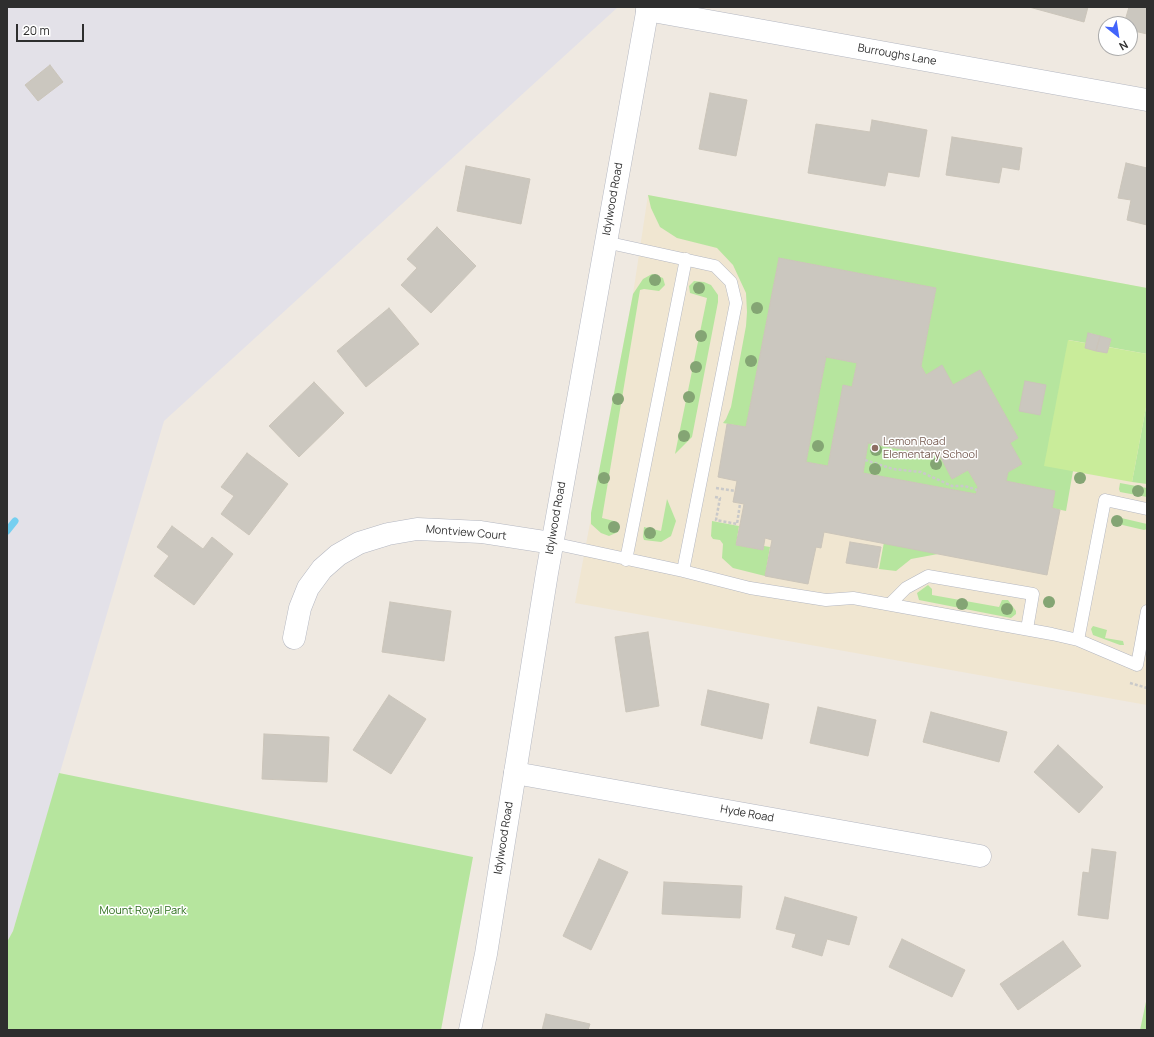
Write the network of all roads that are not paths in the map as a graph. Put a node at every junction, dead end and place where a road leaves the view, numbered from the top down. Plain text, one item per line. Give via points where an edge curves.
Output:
1 (648, 8) edge
2 (1147, 100) edge
3 (605, 242) junction
4 (686, 259) junction
5 (1147, 509) edge
6 (552, 543) junction
7 (626, 560) junction
8 (683, 571) junction
9 (890, 604) junction
10 (1147, 611) edge
11 (1027, 629) junction
12 (294, 638) dead end
13 (1078, 640) junction
14 (515, 773) junction
15 (980, 856) dead end
16 (470, 1030) edge

1 - 2 street, Burroughs Lane
1 - 3 street, Idylwood Road
3 - 4 lane
3 - 6 street, Idylwood Road
4 - 7 lane
4 - 8 lane via 715,266 731,282 736,303
5 - 13 lane via 1105,500
6 - 7 lane
6 - 12 street, Montview Court via 481,532 417,529 359,543 338,555 322,569 308,588 300,608
6 - 14 street, Idylwood Road
7 - 8 lane
8 - 9 lane via 750,588 811,598 853,598
9 - 11 lane
9 - 11 lane via 906,588 928,576 1033,594
10 - 13 lane via 1137,665
11 - 13 lane
14 - 15 street, Hyde Road
14 - 16 street, Idylwood Road via 486,954

